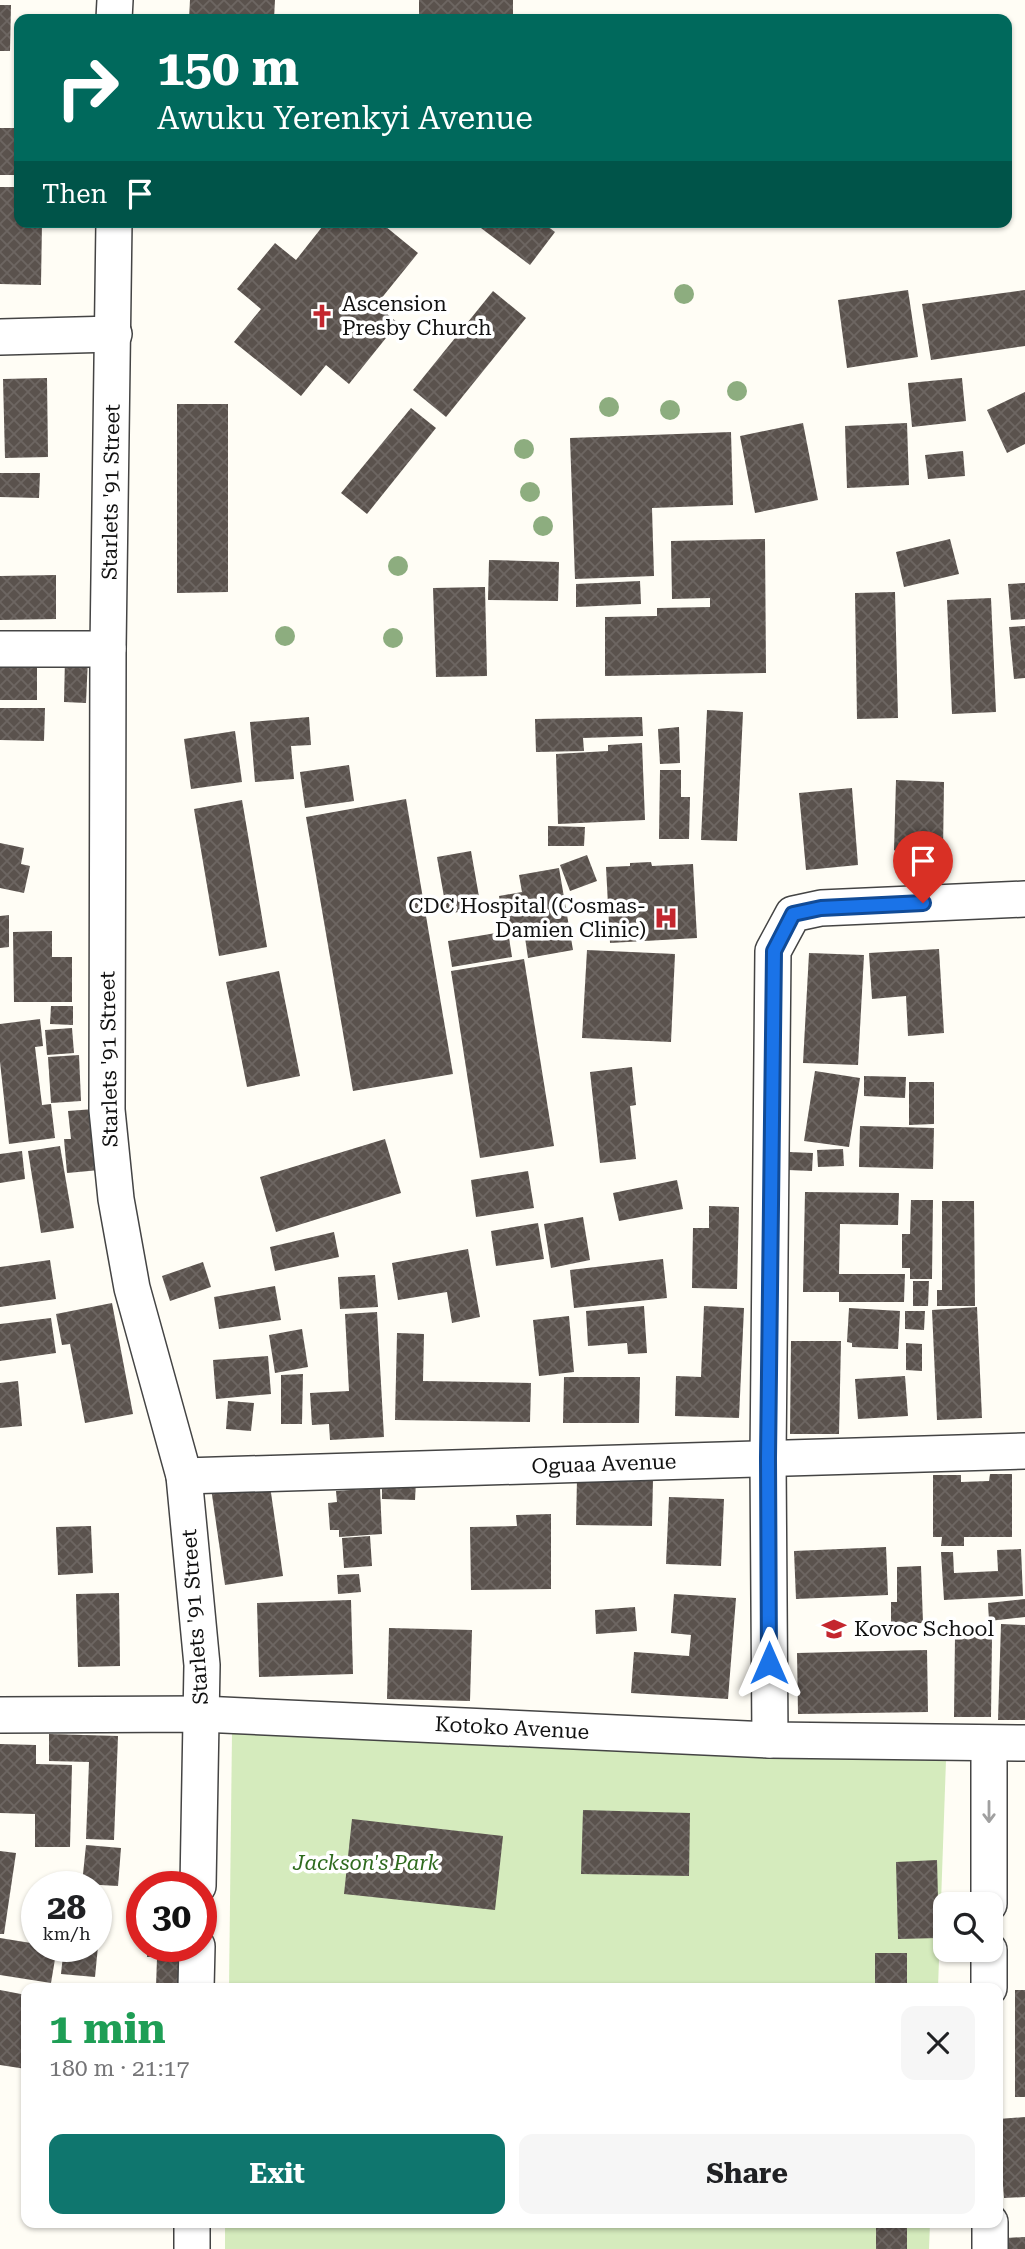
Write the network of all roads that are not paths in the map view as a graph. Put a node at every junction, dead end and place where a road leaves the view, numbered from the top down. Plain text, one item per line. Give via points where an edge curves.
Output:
1 (114, 228) edge
2 (114, 334) junction
3 (0, 337) edge
4 (0, 649) edge
5 (108, 649) junction
6 (1025, 899) edge
7 (1025, 1451) edge
8 (768, 1458) junction
9 (184, 1476) junction
10 (0, 1714) edge
11 (201, 1714) junction
12 (770, 1740) junction
13 (1025, 1743) edge
14 (989, 1744) junction
15 (198, 1871) edge
16 (989, 1892) edge
17 (197, 1962) edge
18 (989, 1962) edge
19 (197, 1983) edge
20 (989, 1983) edge
21 (192, 2228) edge
22 (990, 2228) edge
23 (192, 2249) edge
24 (990, 2249) edge

1 - 2 street, Starlets '91 Street
2 - 3 street
2 - 5 street, Starlets '91 Street
4 - 5 street
5 - 9 street, Starlets '91 Street via 107,1110 132,1288
6 - 8 street via 821,908 793,914 774,951
7 - 8 street, Oguaa Avenue
8 - 9 street, Oguaa Avenue
8 - 12 street
9 - 11 street, Starlets '91 Street via 202,1665
10 - 11 street, Kotoko Avenue
11 - 12 street, Kotoko Avenue
11 - 15 street, Starlets '91 Street
12 - 14 street, Kotoko Avenue
13 - 14 street, Kotoko Avenue
14 -> 16 street
17 - 19 street
18 - 20 street
21 - 23 street
22 - 24 street

